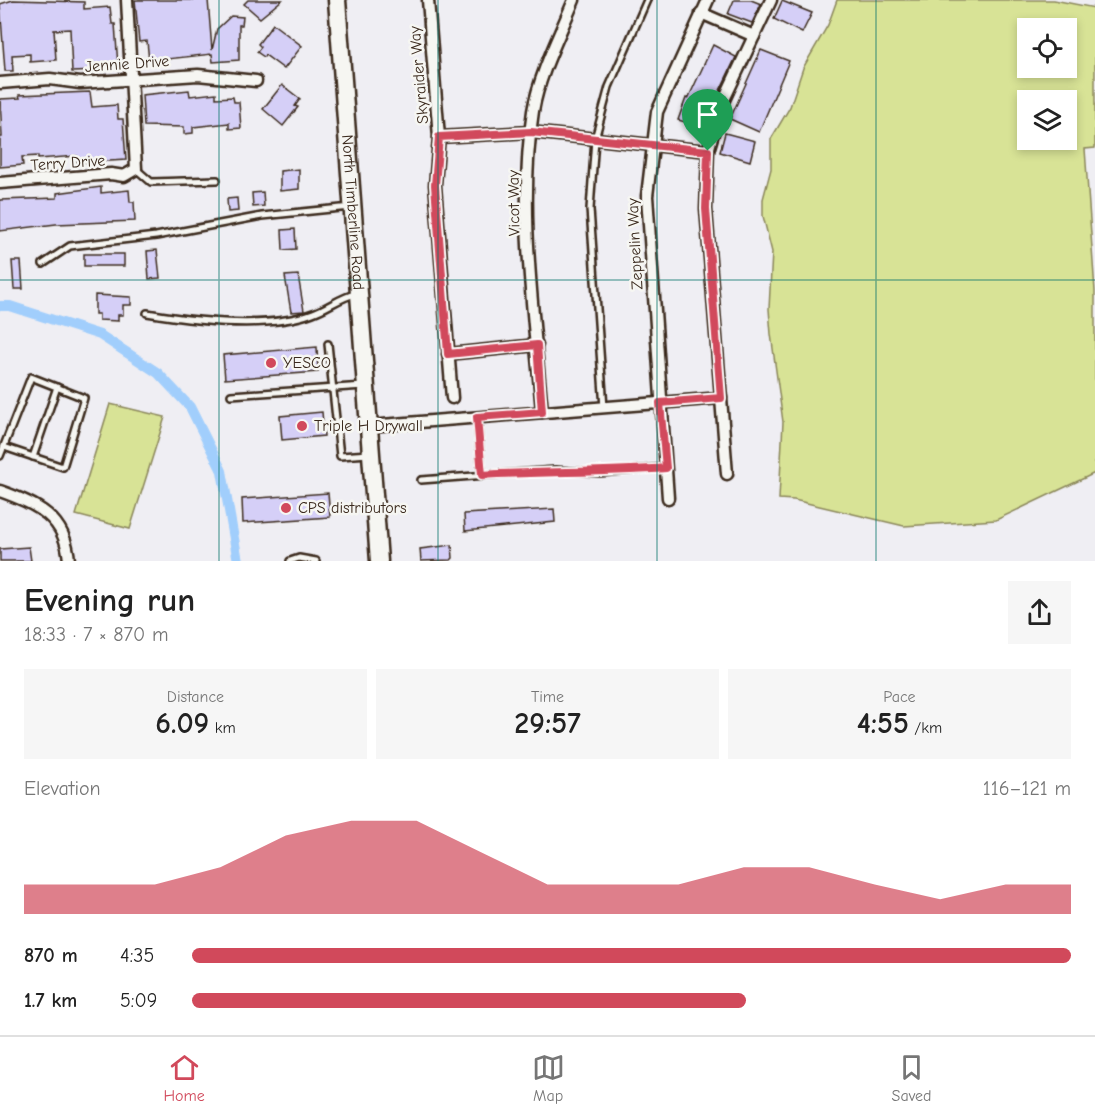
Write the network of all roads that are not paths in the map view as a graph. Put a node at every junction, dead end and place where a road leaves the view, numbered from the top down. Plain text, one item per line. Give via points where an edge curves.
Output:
1 (127, 0) edge
2 (337, 0) edge
3 (428, 0) edge
4 (574, 0) edge
5 (647, 0) edge
6 (708, 0) edge
7 (771, 0) edge
8 (701, 13) junction
9 (754, 36) junction
10 (132, 79) junction
11 (256, 81) dead end
12 (0, 83) edge
13 (531, 132) junction
14 (439, 137) junction
15 (595, 139) junction
16 (651, 145) junction
17 (708, 151) junction
18 (136, 169) junction
19 (217, 180) dead end
20 (0, 183) edge
21 (353, 207) junction
22 (43, 264) dead end
23 (359, 293) junction
24 (147, 313) dead end
25 (328, 344) dead end
26 (537, 345) junction
27 (448, 354) junction
28 (366, 386) junction
29 (57, 387) junction
30 (333, 388) junction
31 (231, 395) dead end
32 (452, 398) dead end
33 (721, 398) junction
34 (660, 403) junction
35 (604, 408) junction
36 (542, 412) junction
37 (477, 417) junction
38 (369, 426) junction
39 (4, 447) junction
40 (371, 454) junction
41 (0, 456) edge
42 (33, 457) junction
43 (666, 468) junction
44 (727, 474) dead end
45 (482, 475) junction
46 (421, 480) dead end
47 (0, 491) edge
48 (668, 498) dead end
49 (69, 561) edge
50 (290, 561) edge
51 (316, 561) edge
52 (379, 561) edge

1 - 10 street
2 - 21 main road, North Timberline Road
3 - 14 street, Skyraider Way
4 - 13 street, Vicot Way via 533,109
5 - 15 lane via 609,87
6 - 8 street, Zeppelin Way
7 - 9 street
8 - 9 street
8 - 16 street, Zeppelin Way via 657,112
9 - 17 street via 722,106
10 - 11 street, Jennie Drive via 198,75
10 - 12 street, Jennie Drive
10 - 18 street
13 - 14 street
13 - 15 street
13 - 26 street, Vicot Way via 527,173
14 - 27 street, Skyraider Way via 435,185
15 - 16 street
15 - 35 lane via 590,209
16 - 17 street
16 - 34 street, Zeppelin Way via 647,196
17 - 33 street via 706,209
18 - 19 lane via 151,182
18 - 20 street, Terry Drive via 124,176
21 - 22 lane via 262,216 156,236 70,246
21 - 23 main road, North Timberline Road
23 - 24 lane via 339,298 314,313 290,318 216,322
23 - 28 main road, North Timberline Road
25 - 30 lane
26 - 27 street
26 - 36 street, Vicot Way
27 - 32 street, Skyraider Way
28 - 30 lane
28 - 38 main road, North Timberline Road
29 - 39 lane via 32,377
29 - 42 lane
29 - 42 lane via 84,398 63,467
30 - 31 lane
30 - 40 lane via 340,456
33 - 34 street
33 - 44 street
34 - 35 street
34 - 43 street, Zeppelin Way
35 - 36 street
36 - 37 street
37 - 38 street
37 - 45 lane
38 - 40 main road, North Timberline Road
39 - 41 lane
39 - 42 lane
40 - 52 main road, North Timberline Road
43 - 45 lane
43 - 48 street, Zeppelin Way
45 - 46 lane
47 - 49 street via 32,502 54,519 65,537
50 - 51 lane

